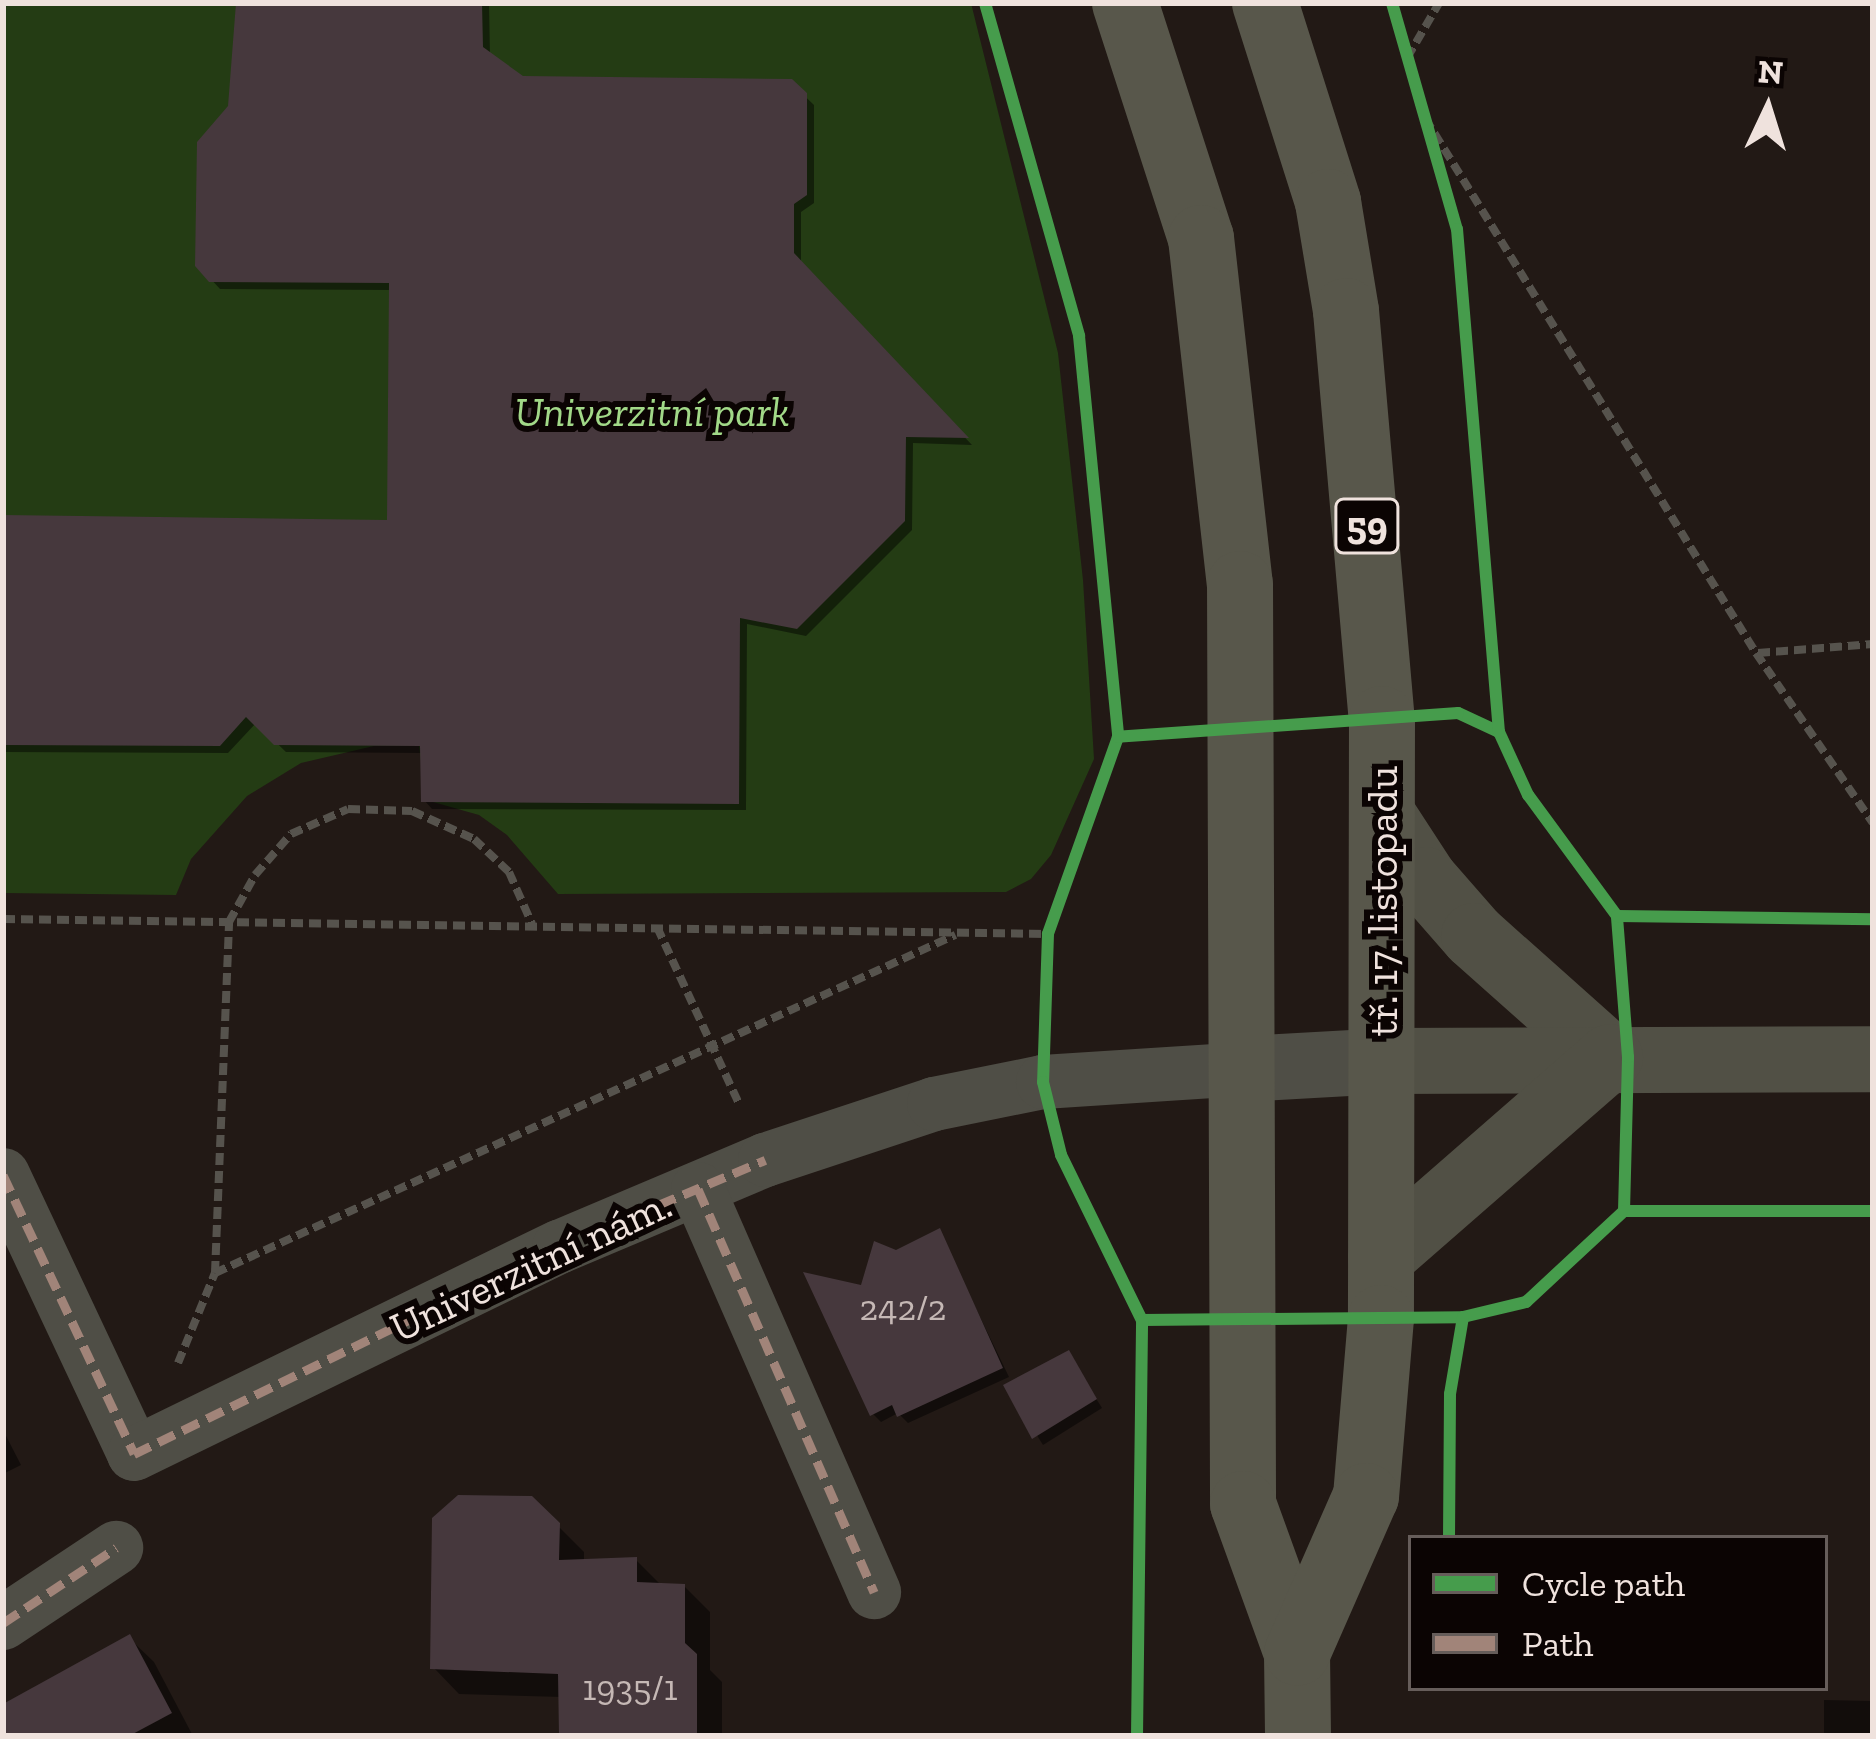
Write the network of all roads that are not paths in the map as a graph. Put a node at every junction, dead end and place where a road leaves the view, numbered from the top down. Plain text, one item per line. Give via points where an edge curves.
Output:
1 (1125, 3) edge
2 (1265, 3) edge
3 (1382, 814) junction
4 (1610, 1057) junction
5 (1873, 1059) edge
6 (1384, 1061) junction
7 (1243, 1069) junction
8 (3, 1175) edge
9 (698, 1189) junction
10 (1381, 1257) junction
11 (116, 1548) dead end
12 (874, 1592) dead end
13 (3, 1623) edge
14 (1298, 1653) junction
15 (1298, 1736) edge

1 - 7 main road, tř. 17. listopadu via 1201,238 1215,351 1240,584
2 - 3 main road, tř. 17. listopadu / 59 via 1328,202 1346,310 1376,634
3 - 4 main road via 1474,936
3 - 6 main road, tř. 17. listopadu / 59
4 - 5 main road
4 - 6 main road
4 - 10 main road
6 - 7 street
6 - 10 main road, tř. 17. listopadu
7 - 9 street, Univerzitní nám. via 1043,1082 934,1104
7 - 14 main road, tř. 17. listopadu via 1243,1504
8 - 9 street, Univerzitní nám. via 134,1454 559,1246
9 - 12 street
10 - 14 main road, tř. 17. listopadu via 1366,1496
11 - 13 street
14 - 15 main road, tř. 17. listopadu

